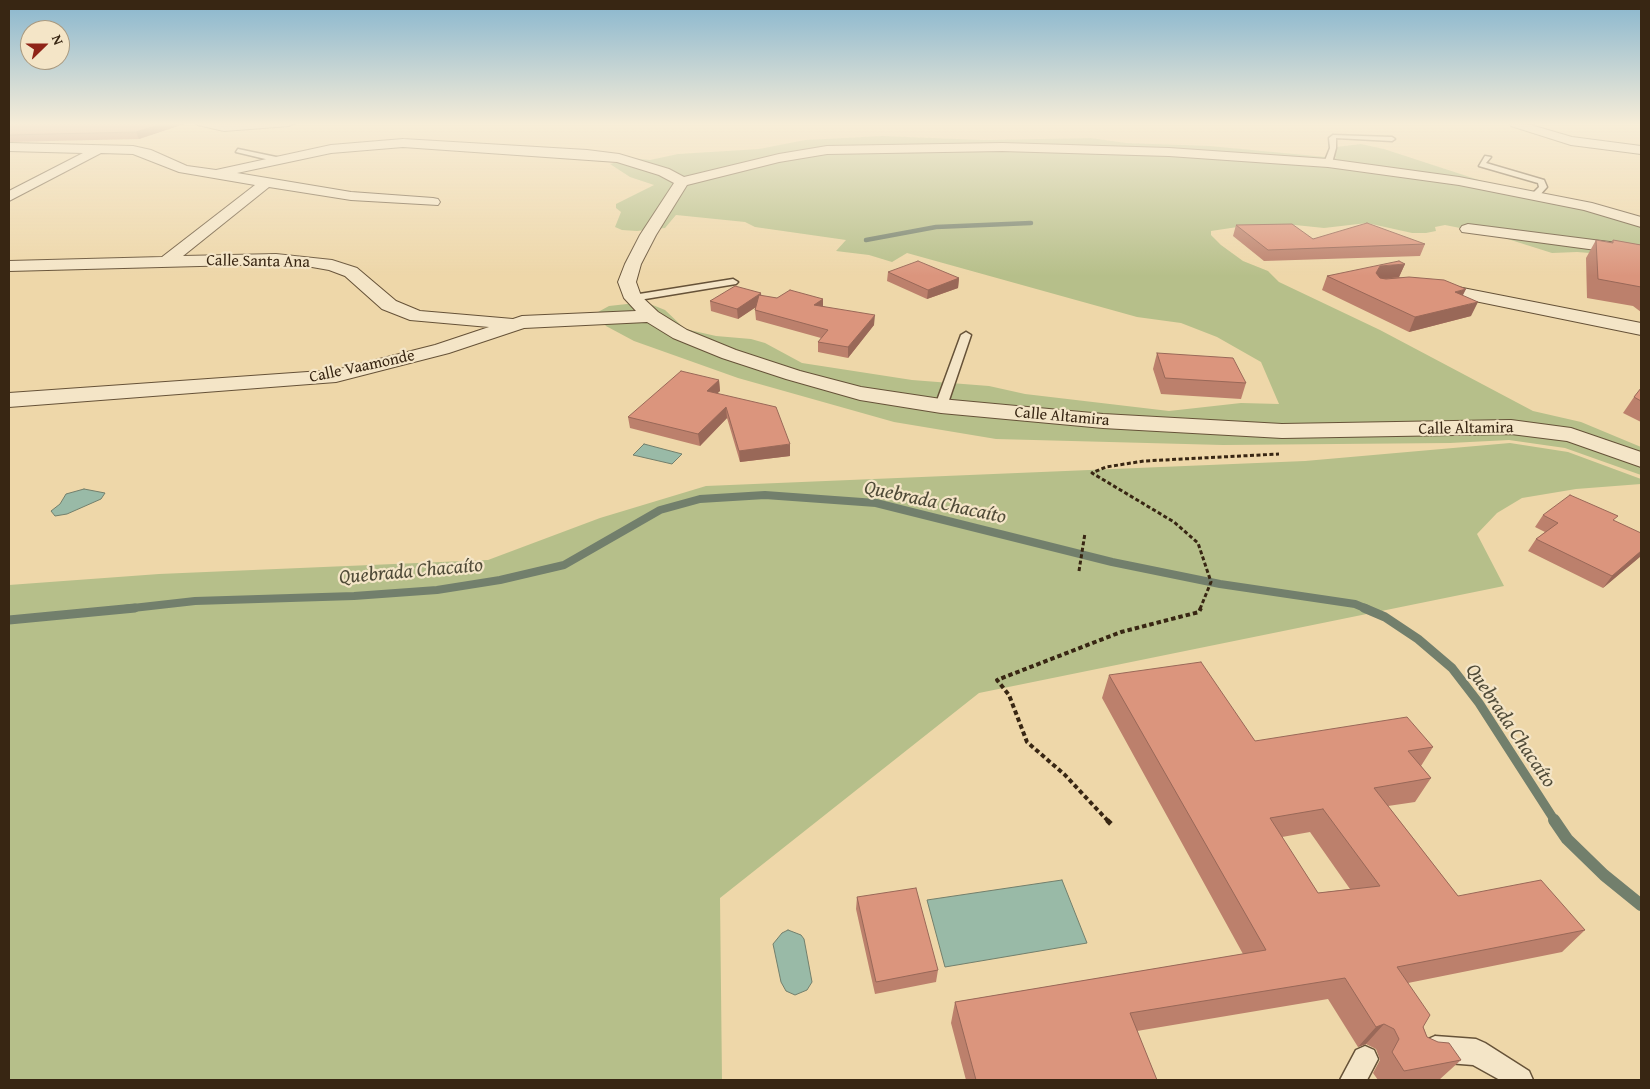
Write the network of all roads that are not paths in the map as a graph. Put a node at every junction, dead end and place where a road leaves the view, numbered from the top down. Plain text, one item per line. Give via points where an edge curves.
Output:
1 (53, 174) edge
2 (224, 174) edge
3 (667, 174) edge
4 (715, 174) edge
5 (1411, 174) edge
6 (1514, 174) edge
7 (267, 182) junction
8 (682, 182) junction
9 (1535, 195) junction
10 (9, 197) edge
11 (434, 202) dead end
12 (1641, 222) edge
13 (1468, 229) dead end
14 (1641, 251) edge
15 (166, 262) junction
16 (9, 266) edge
17 (733, 282) dead end
18 (1410, 284) edge
19 (633, 298) junction
20 (417, 316) junction
21 (651, 316) junction
22 (522, 322) junction
23 (1641, 330) edge
24 (966, 335) dead end
25 (442, 349) junction
26 (9, 400) edge
27 (941, 406) junction
28 (1641, 460) edge
29 (1418, 1048) edge
30 (1520, 1080) edge

1 - 10 street
2 - 7 street
3 - 8 street
4 - 8 street
5 - 9 street
6 - 9 lane via 1541,182 1544,187
7 - 11 street via 351,196
7 - 15 street
8 - 19 street via 633,264 627,282
9 - 12 street
13 - 14 street
15 - 16 street, Calle Santa Ana
15 - 20 street, Calle Santa Ana via 276,259 332,265 351,272 389,305
17 - 19 lane
18 - 23 street
19 - 21 street, Calle Altamira
20 - 22 street, Calle Santa Ana
20 - 25 street
21 - 22 street, Calle Vaamonde
21 - 27 street, Calle Altamira via 680,334 793,375 860,393
22 - 25 street, Calle Vaamonde
24 - 27 lane
25 - 26 street, Calle Vaamonde via 336,376
27 - 28 street, Calle Altamira via 1103,421 1282,431 1511,427 1570,436
29 - 30 lane via 1476,1052

